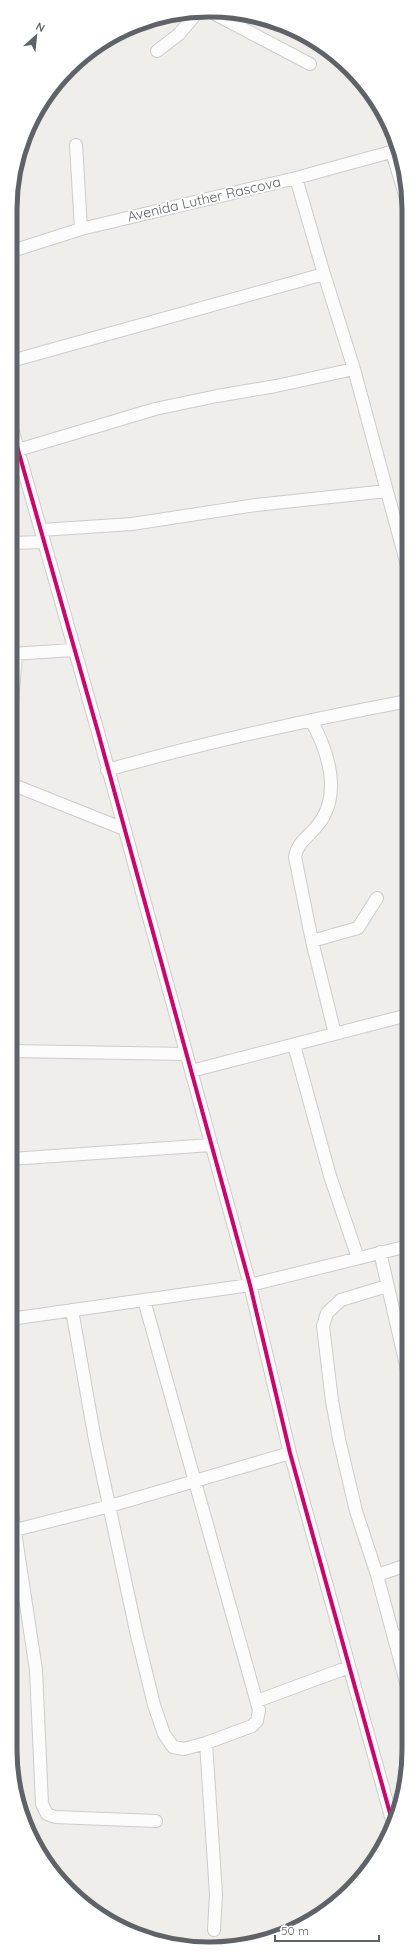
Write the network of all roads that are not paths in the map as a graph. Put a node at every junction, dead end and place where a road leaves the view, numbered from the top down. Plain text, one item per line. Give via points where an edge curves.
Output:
1 (221, 17) edge
2 (193, 18) edge
3 (157, 51) dead end
4 (310, 64) dead end
5 (76, 145) dead end
6 (393, 152) edge
7 (296, 178) junction
8 (81, 229) junction
9 (17, 249) edge
10 (324, 274) junction
11 (17, 360) edge
12 (354, 369) junction
13 (17, 446) edge
14 (18, 450) junction
15 (387, 491) junction
16 (41, 530) junction
17 (44, 542) junction
18 (17, 543) edge
19 (402, 547) edge
20 (74, 650) junction
21 (17, 655) edge
22 (402, 702) edge
23 (311, 720) junction
24 (107, 770) junction
25 (17, 786) edge
26 (124, 830) junction
27 (377, 898) dead end
28 (312, 941) junction
29 (402, 1017) edge
30 (335, 1034) junction
31 (294, 1045) junction
32 (17, 1051) edge
33 (186, 1054) junction
34 (191, 1071) junction
35 (211, 1145) junction
36 (17, 1159) edge
37 (402, 1247) edge
38 (380, 1252) junction
39 (358, 1258) junction
40 (250, 1285) junction
41 (387, 1286) junction
42 (144, 1300) junction
43 (72, 1310) junction
44 (17, 1318) edge
45 (402, 1349) edge
46 (290, 1453) junction
47 (195, 1482) junction
48 (110, 1506) junction
49 (17, 1529) edge
50 (17, 1543) edge
51 (402, 1567) edge
52 (377, 1575) junction
53 (402, 1636) edge
54 (394, 1638) junction
55 (349, 1666) junction
56 (402, 1668) edge
57 (257, 1701) junction
58 (206, 1743) junction
59 (390, 1815) edge
60 (156, 1821) dead end
61 (214, 1930) dead end

1 - 4 street
2 - 3 street via 179,34
5 - 8 street
6 - 7 street, Avenida Luther Rascova
7 - 8 street, Avenida Luther Rascova
7 - 10 street
8 - 9 street, Avenida Luther Rascova
10 - 11 street
10 - 12 street
12 - 14 street via 155,409
12 - 15 street
13 - 14 street
14 - 16 street
15 - 16 street via 256,505 132,524
15 - 19 street
16 - 17 street
17 - 18 street
17 - 20 street
20 - 21 street
20 - 24 street
22 - 23 street
23 - 24 street
23 - 28 street via 327,755 331,796 325,816 296,851 296,864
24 - 26 street
25 - 26 street
26 - 33 street
27 - 28 street via 358,928
28 - 30 street
29 - 30 street
30 - 31 street
31 - 34 street
31 - 39 street via 330,1176
32 - 33 street
33 - 34 street
34 - 35 street
35 - 36 street
35 - 40 street
37 - 38 street
38 - 39 street
38 - 41 street
39 - 40 street
40 - 42 street
40 - 46 street
41 - 45 street
41 - 52 street via 341,1300 327,1313 323,1326 339,1439 356,1511
42 - 43 street
42 - 47 street
43 - 44 street
43 - 48 street via 95,1440
46 - 47 street
46 - 55 street
47 - 48 street
47 - 57 street
48 - 49 street
48 - 58 street via 136,1631 154,1705 164,1734 169,1744 178,1748 184,1749
50 - 60 street via 36,1670 42,1804 47,1814 55,1817
51 - 52 street
52 - 54 street
53 - 54 street
54 - 56 street
55 - 57 street
55 - 59 street
57 - 58 street via 257,1721 252,1726
58 - 61 street via 216,1894

